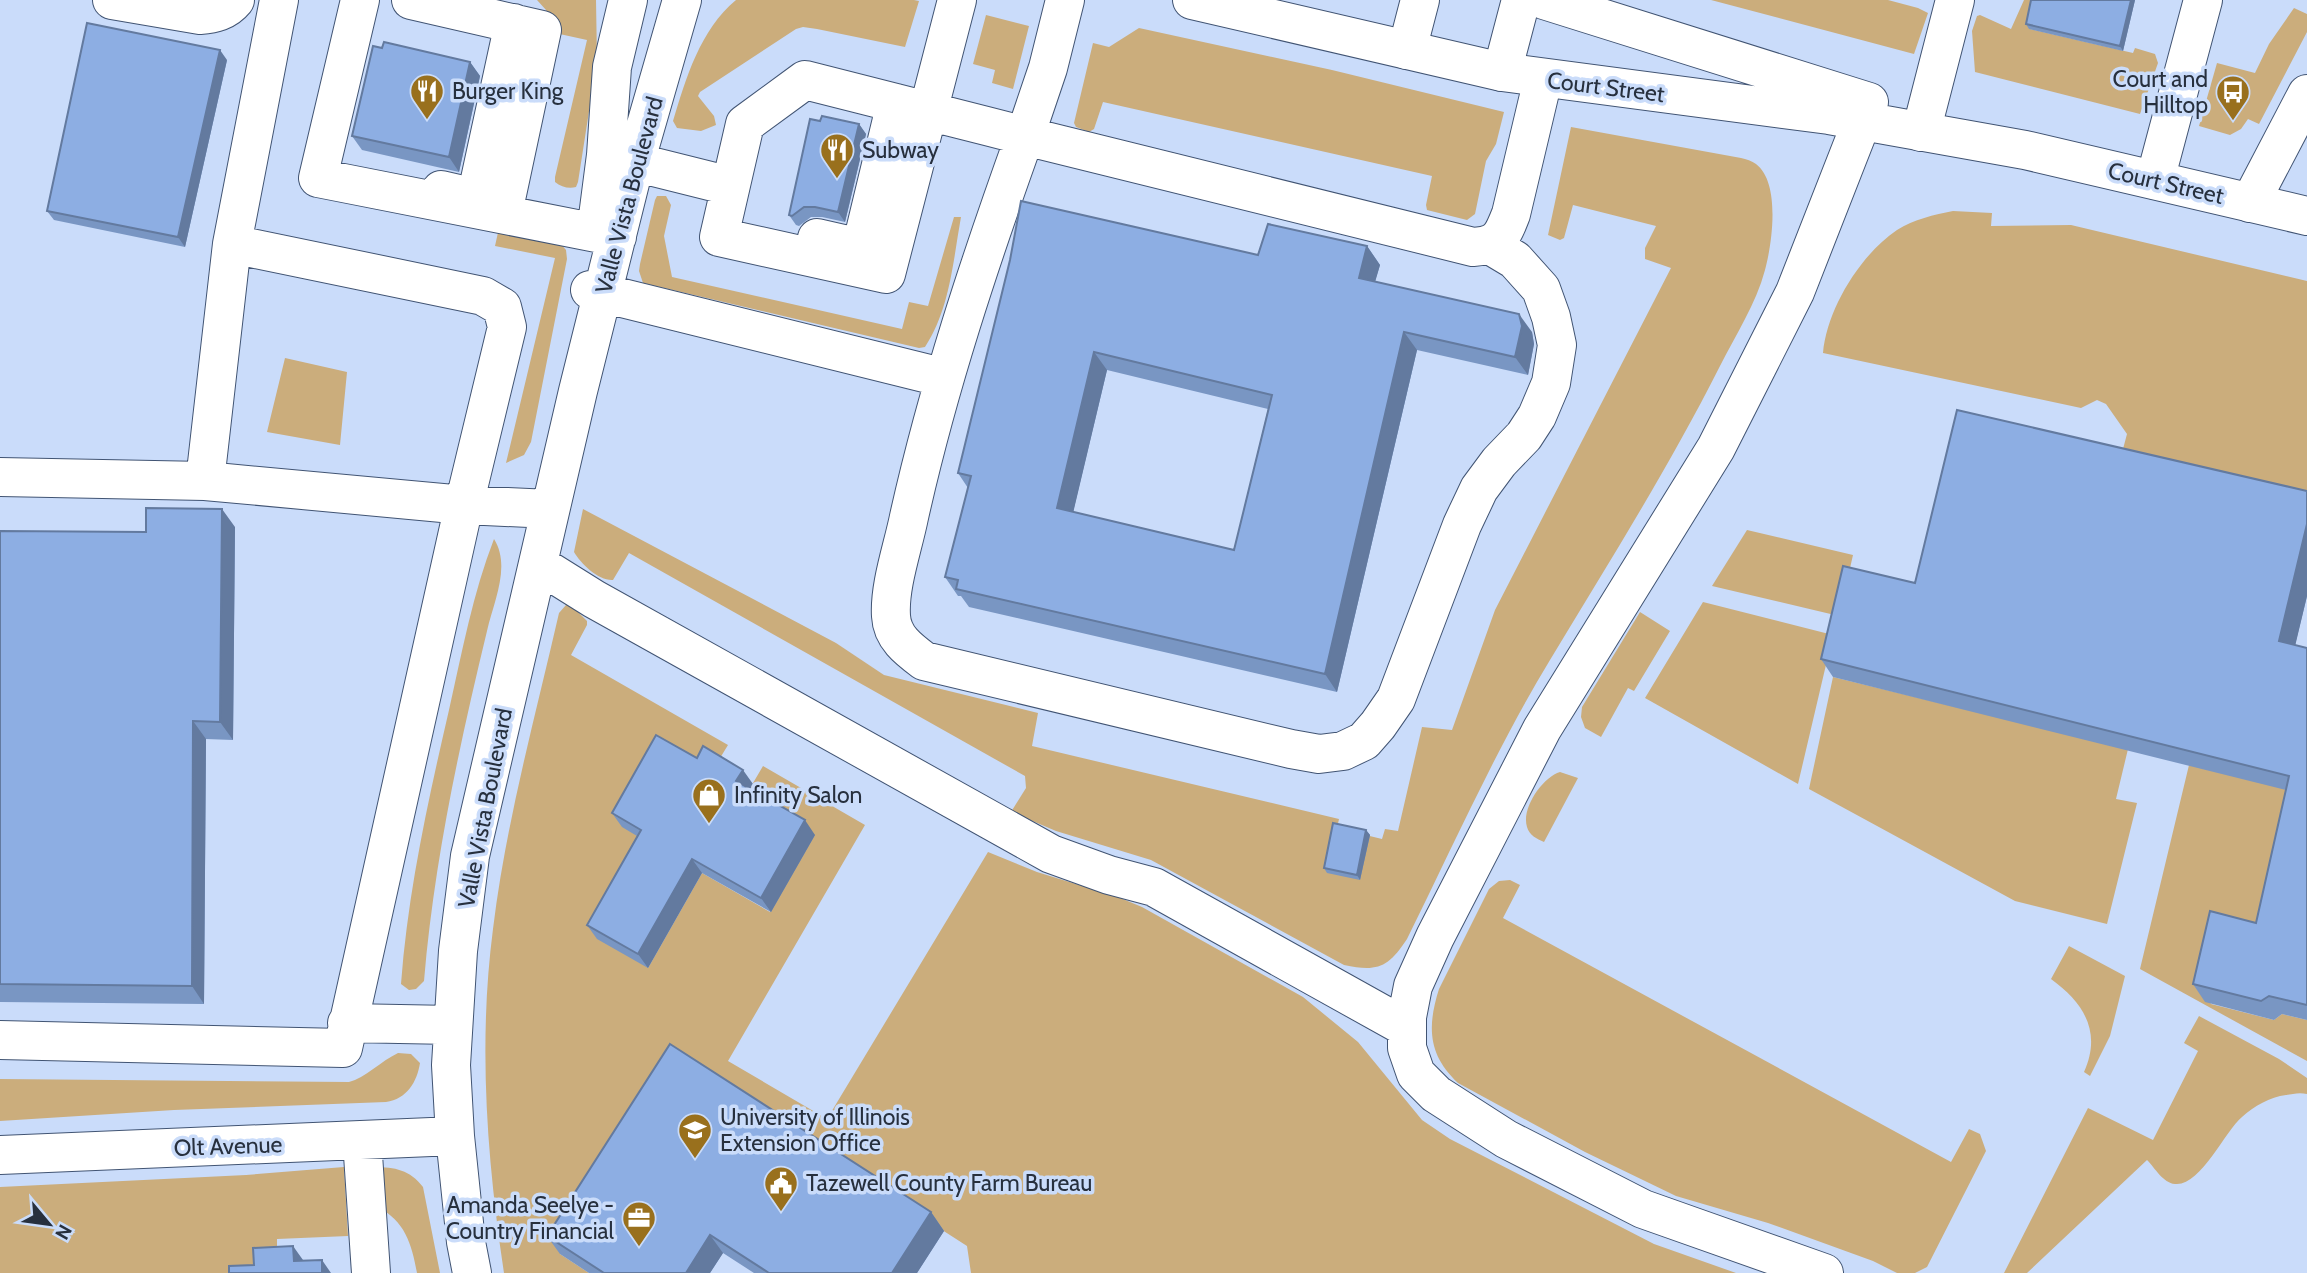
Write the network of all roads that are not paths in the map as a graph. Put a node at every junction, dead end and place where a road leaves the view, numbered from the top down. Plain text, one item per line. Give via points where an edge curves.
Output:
1 (112, 0) edge
2 (235, 0) edge
3 (279, 0) edge
4 (411, 0) edge
5 (628, 0) edge
6 (682, 0) edge
7 (957, 0) edge
8 (1065, 0) edge
9 (1192, 0) edge
10 (1420, 0) edge
11 (1521, 0) edge
12 (1544, 0) edge
13 (1955, 0) edge
14 (2203, 0) edge
15 (357, 13) edge
16 (514, 23) junction
17 (1407, 50) junction
18 (1502, 72) junction
19 (1543, 79) junction
20 (2307, 94) edge
21 (911, 107) junction
22 (1862, 121) junction
23 (1922, 125) junction
24 (1025, 136) junction
25 (621, 159) junction
26 (2155, 180) junction
27 (727, 202) junction
28 (2250, 203) junction
29 (503, 213) junction
30 (2307, 216) edge
31 (606, 235) junction
32 (232, 244) junction
33 (1490, 245) junction
34 (596, 291) junction
35 (946, 378) junction
36 (0, 477) edge
37 (205, 481) junction
38 (464, 505) junction
39 (550, 509) junction
40 (538, 564) junction
41 (347, 1023) junction
42 (452, 1025) junction
43 (1407, 1028) junction
44 (0, 1040) edge
45 (455, 1136) junction
46 (362, 1140) junction
47 (0, 1155) edge
48 (371, 1273) edge
49 (472, 1273) edge
50 (1825, 1273) edge

1 - 2 street via 200,15 213,14
3 - 32 street
4 - 16 street
5 - 25 street, Valle Vista Boulevard via 612,67
6 - 25 street, Valle Vista Boulevard
7 - 21 street
8 - 24 street
9 - 17 street, Court Street
10 - 17 street
11 - 18 street
12 - 23 street, Court Street
13 - 23 street
14 - 26 street
15 - 16 street via 369,52 342,168 476,198
15 - 29 street via 318,178
16 - 29 street via 542,30
17 - 18 street, Court Street
18 - 19 street, Court Street
19 - 22 street, Court Street
19 - 33 street via 1511,214 1503,235
20 - 28 street
21 - 24 street
21 - 27 street via 805,80 744,124
21 - 27 street via 886,274 719,236
22 - 23 street, Court Street
22 - 43 street via 1789,304 1716,448 1542,729 1435,937 1413,986
23 - 26 street, Court Street
24 - 33 street via 1473,247
24 - 35 street via 981,258
25 - 27 street
25 - 31 street, Valle Vista Boulevard
26 - 28 street, Court Street
28 - 30 street, Court Street
29 - 31 street
31 - 34 street, Valle Vista Boulevard
32 - 37 street
32 - 38 street via 483,296 502,307 507,327
33 - 35 street via 1516,260 1541,289 1557,345 1551,383 1524,436 1499,462 1473,501 1396,699 1364,741 1343,751 1320,754 1291,749 924,661 908,650 897,637 891,617 893,592 924,447
34 - 35 street
34 - 39 street, Valle Vista Boulevard
36 - 37 street
37 - 38 street
38 - 39 street
38 - 41 street
39 - 40 street, Valle Vista Boulevard
40 - 42 street, Valle Vista Boulevard via 470,856
40 - 43 street via 1051,854 1154,887
41 - 42 street
41 - 44 street via 343,1048
42 - 45 street, Valle Vista Boulevard
43 - 50 street via 1407,1048 1416,1073 1436,1094 1506,1139 1643,1209
45 - 46 street, Olt Avenue
45 - 49 street, Valle Vista Boulevard
46 - 47 street, Olt Avenue
46 - 48 street

